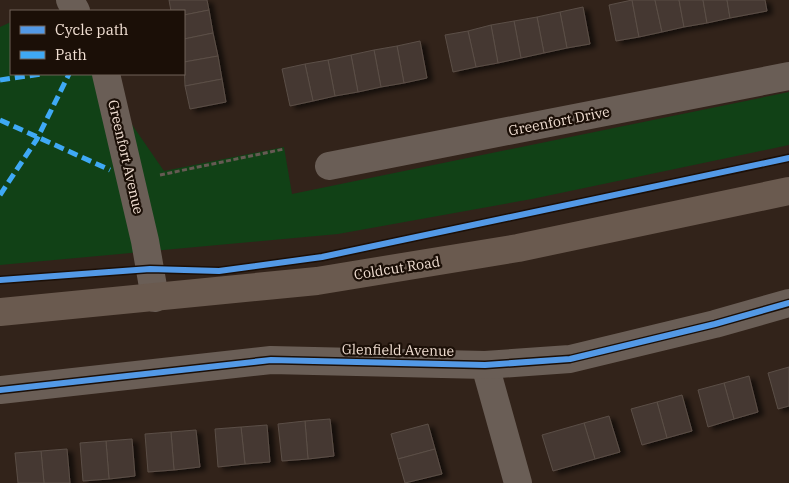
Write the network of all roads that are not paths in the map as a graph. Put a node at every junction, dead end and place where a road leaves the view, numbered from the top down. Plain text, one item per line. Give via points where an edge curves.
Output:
1 (106, 75) edge
2 (789, 76) edge
3 (329, 166) dead end
4 (789, 191) edge
5 (156, 298) junction
6 (789, 303) edge
7 (0, 312) edge
8 (485, 365) junction
9 (0, 390) edge
10 (518, 483) edge

1 - 5 street, Greenfort Avenue
2 - 3 street, Greenfort Drive
4 - 5 main road, Coldcut Road via 518,248 317,281
5 - 7 main road, Coldcut Road
6 - 8 street, Glenfield Avenue via 570,359
8 - 9 street, Glenfield Avenue via 271,360
8 - 10 street

